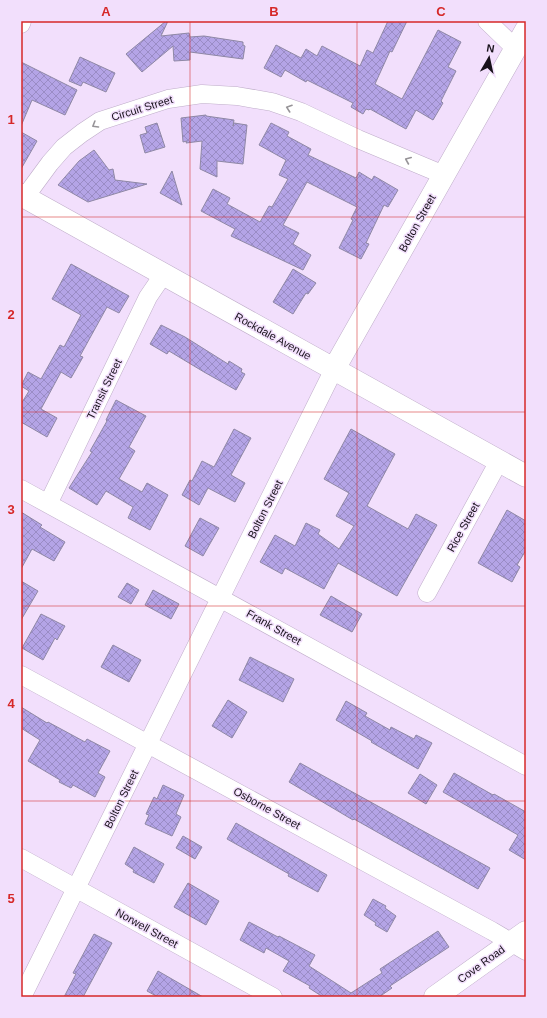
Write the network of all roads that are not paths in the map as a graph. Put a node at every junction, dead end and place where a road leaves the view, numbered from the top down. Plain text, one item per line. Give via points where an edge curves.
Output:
1 (487, 21) edge
2 (521, 40) edge
3 (444, 175) junction
4 (23, 196) edge
5 (163, 275) junction
6 (334, 369) junction
7 (499, 461) junction
8 (526, 476) edge
9 (21, 490) edge
10 (48, 504) junction
11 (427, 593) dead end
12 (220, 598) junction
13 (21, 675) edge
14 (148, 744) junction
15 (526, 766) edge
16 (21, 858) edge
17 (77, 889) junction
18 (521, 942) edge
19 (22, 997) edge
20 (273, 997) edge
21 (435, 997) edge

1 - 2 street
2 - 3 main road, Bolton Street
3 -> 4 street, Circuit Street via 301,112 272,102 202,94 168,99 100,121 64,147
3 - 6 main road, Bolton Street
4 - 5 main road, Rockdale Avenue
5 - 6 main road, Rockdale Avenue
5 - 10 street, Transit Street via 148,297
6 - 7 main road, Rockdale Avenue
6 - 12 street, Bolton Street
7 - 8 main road, Rockdale Avenue
7 - 11 street, Rice Street
9 - 10 street, Frank Street
10 - 12 street, Frank Street
12 - 14 street, Bolton Street
12 - 15 street, Frank Street
13 - 14 street, Osborne Street
14 - 17 street, Bolton Street
14 - 18 street, Osborne Street
16 - 17 street, Norwell Street
17 - 19 street, Bolton Street
17 - 20 street, Norwell Street
18 - 21 main road, Cove Road

